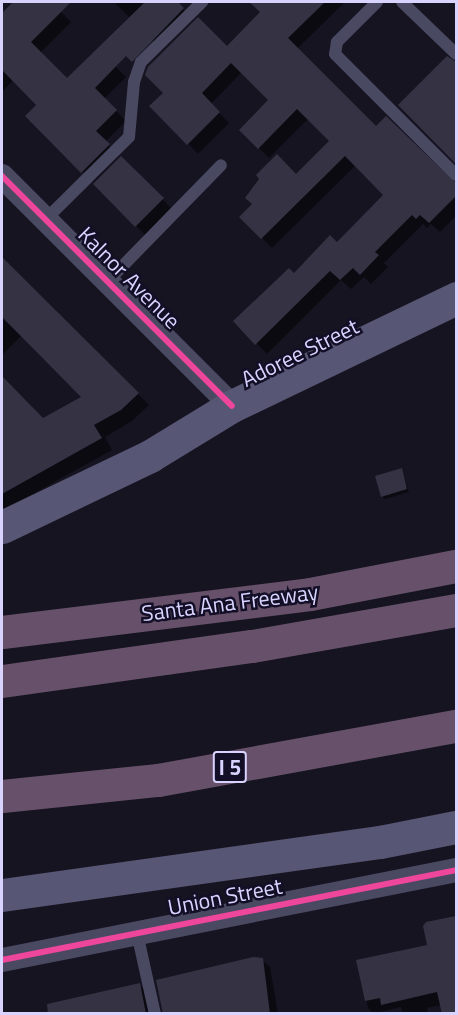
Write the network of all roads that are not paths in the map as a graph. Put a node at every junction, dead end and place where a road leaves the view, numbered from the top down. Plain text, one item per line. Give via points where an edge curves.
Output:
1 (202, 2) edge
2 (377, 2) edge
3 (402, 2) edge
4 (456, 54) edge
5 (221, 165) dead end
6 (456, 175) edge
7 (2, 176) edge
8 (45, 220) junction
9 (107, 282) junction
10 (456, 298) edge
11 (231, 406) junction
12 (2, 527) edge
13 (456, 566) edge
14 (456, 610) edge
15 (2, 632) edge
16 (2, 681) edge
17 (456, 726) edge
18 (2, 796) edge
19 (456, 827) edge
20 (456, 870) edge
21 (2, 895) edge
22 (137, 933) junction
23 (2, 960) edge
24 (155, 1014) edge

1 - 8 lane via 141,62 134,82 129,137
2 - 6 lane via 337,42 334,54
3 - 4 lane
5 - 9 lane
7 - 8 street, Kalnor Avenue
8 - 9 street, Kalnor Avenue
9 - 11 street, Kalnor Avenue
10 - 11 main road, Adoree Street
11 - 12 main road, Adoree Street via 150,456
13 - 15 highway, Santa Ana Freeway via 310,594
14 - 16 highway via 252,646
17 - 18 highway, I 5 via 158,780
19 - 21 main road via 380,842
20 - 22 street, Union Street
22 - 23 street, Union Street
22 - 24 lane

